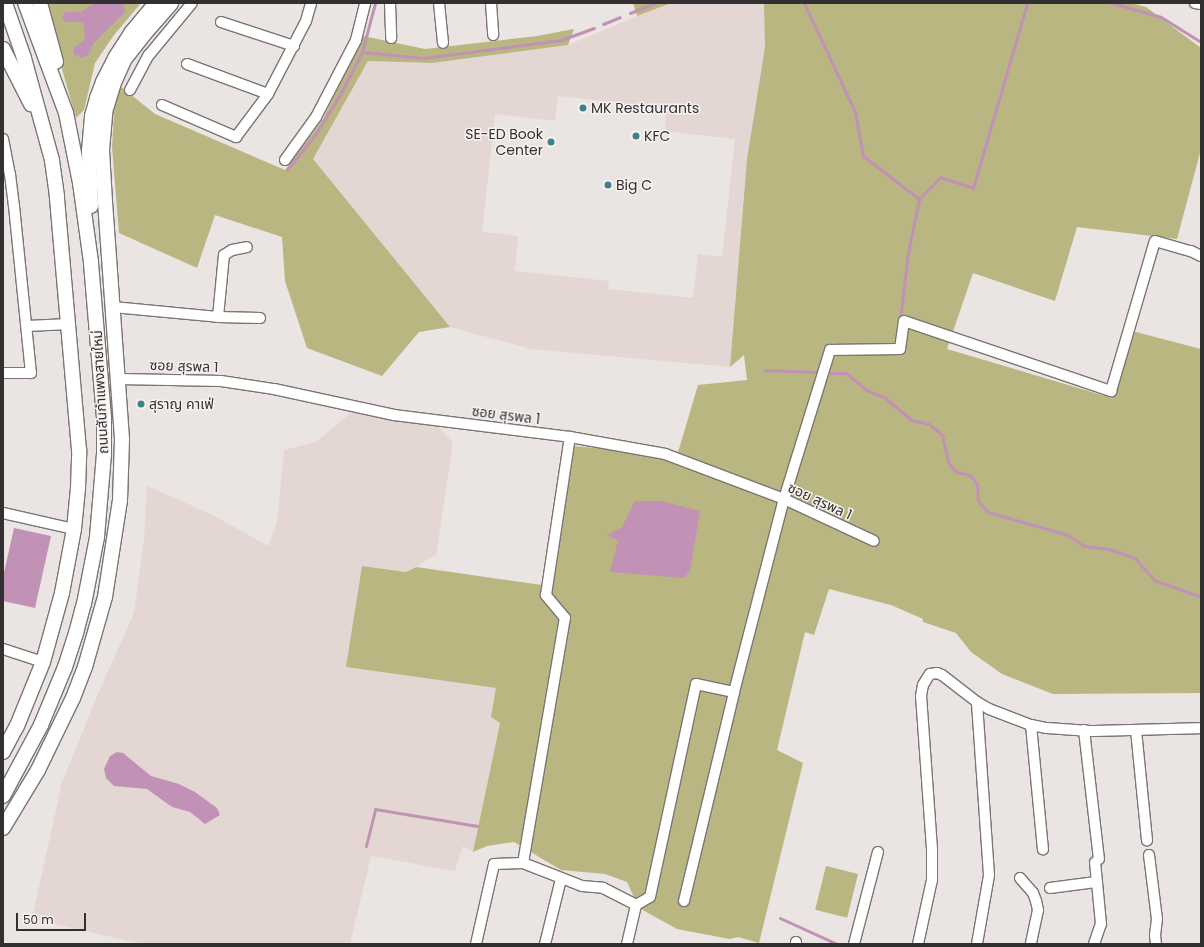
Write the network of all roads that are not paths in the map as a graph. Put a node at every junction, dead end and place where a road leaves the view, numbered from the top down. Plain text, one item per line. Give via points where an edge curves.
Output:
1 (156, 3) edge
2 (171, 3) edge
3 (192, 3) edge
4 (311, 3) edge
5 (365, 3) edge
6 (390, 3) edge
7 (439, 3) edge
8 (491, 3) edge
9 (1195, 3) edge
10 (1201, 4) edge
11 (31, 5) edge
12 (7, 9) edge
13 (221, 22) dead end
14 (493, 35) dead end
15 (391, 38) dead end
16 (443, 43) dead end
17 (135, 46) junction
18 (294, 46) junction
19 (3, 49) edge
20 (149, 55) junction
21 (187, 64) dead end
22 (130, 90) dead end
23 (268, 94) junction
24 (162, 105) dead end
25 (47, 136) junction
26 (3, 139) edge
27 (285, 160) dead end
28 (247, 247) dead end
29 (1201, 256) edge
30 (91, 262) junction
31 (113, 307) junction
32 (218, 317) junction
33 (260, 318) dead end
34 (69, 324) junction
35 (27, 326) junction
36 (3, 373) edge
37 (119, 384) junction
38 (104, 418) junction
39 (570, 437) junction
40 (784, 499) junction
41 (101, 500) junction
42 (3, 513) edge
43 (74, 529) junction
44 (874, 541) dead end
45 (112, 560) junction
46 (3, 649) edge
47 (43, 662) junction
48 (734, 692) junction
49 (977, 702) junction
50 (63, 719) junction
51 (1031, 725) junction
52 (1201, 728) edge
53 (1084, 730) junction
54 (1136, 730) junction
55 (3, 752) edge
56 (27, 753) junction
57 (3, 796) edge
58 (3, 828) edge
59 (1147, 840) dead end
60 (1043, 849) dead end
61 (878, 852) dead end
62 (1149, 855) dead end
63 (523, 863) junction
64 (1020, 878) dead end
65 (561, 879) junction
66 (1096, 882) junction
67 (1050, 888) dead end
68 (684, 900) dead end
69 (636, 905) junction
70 (476, 944) edge
71 (545, 944) edge
72 (627, 944) edge
73 (854, 944) edge
74 (918, 944) edge
75 (977, 944) edge
76 (1031, 944) edge
77 (1094, 944) edge
78 (1156, 944) edge

1 - 30 main road via 131,33 115,58 103,82 92,116 89,151
2 - 17 main road
3 - 20 street
4 - 18 street
5 - 27 street via 356,40 316,117
6 - 15 street
7 - 16 street
8 - 14 street
9 - 10 street
11 - 30 main road, ถนนสันกำแพงสายใหม่ via 58,69 80,183
12 - 25 main road, ถนนสันกำแพงสายใหม่
13 - 18 street
17 - 20 street
17 - 31 main road via 124,60 105,112 102,150
18 - 23 street
19 - 25 main road
20 - 22 street
21 - 23 street
23 - 24 street via 236,137
25 - 34 main road, ถนนสันกำแพงสายใหม่ via 58,196
26 - 35 street via 10,174
28 - 32 street via 224,254
29 - 40 street via 1155,241 1110,391 904,321 900,349 830,350
30 - 38 main road, ถนนสันกำแพงสายใหม่
31 - 32 street
31 - 37 main road
32 - 33 street
34 - 35 street
34 - 43 main road, ถนนสันกำแพงสายใหม่ via 79,450
35 - 36 street via 31,373
37 - 38 main road
37 - 39 street, ซอย สุรพล 1 via 221,381 274,389 394,415
37 - 45 main road via 122,472
38 - 41 main road, ถนนสันกำแพงสายใหม่
39 - 40 street, ซอย สุรพล 1 via 666,454
39 - 63 street via 546,595 565,618
40 - 44 street, ซอย สุรพล 1
40 - 48 street
41 - 45 main road
41 - 56 main road, ถนนสันกำแพงสายใหม่ via 90,574 76,632 54,696
42 - 43 street
43 - 47 main road, ถนนสันกำแพงสายใหม่ via 62,593
45 - 50 main road via 96,632 85,667
46 - 47 street
47 - 55 main road, ถนนสันกำแพงสายใหม่ via 20,719
48 - 68 street
48 - 69 street via 696,684 650,897
49 - 51 street
49 - 74 street via 938,673 930,674 923,685 922,724 932,880
49 - 75 street via 989,875
50 - 56 main road
50 - 58 main road via 38,770
51 - 53 street
51 - 60 street
52 - 54 street
53 - 54 street
53 - 66 street via 1097,860
54 - 59 street
56 - 57 main road, ถนนสันกำแพงสายใหม่
61 - 73 street
62 - 78 street via 1157,919
63 - 65 street
63 - 70 street via 494,864
64 - 76 street via 1033,893 1038,910
65 - 69 street via 582,886 604,888
65 - 71 street
66 - 67 street
66 - 77 street via 1101,924
69 - 72 street

